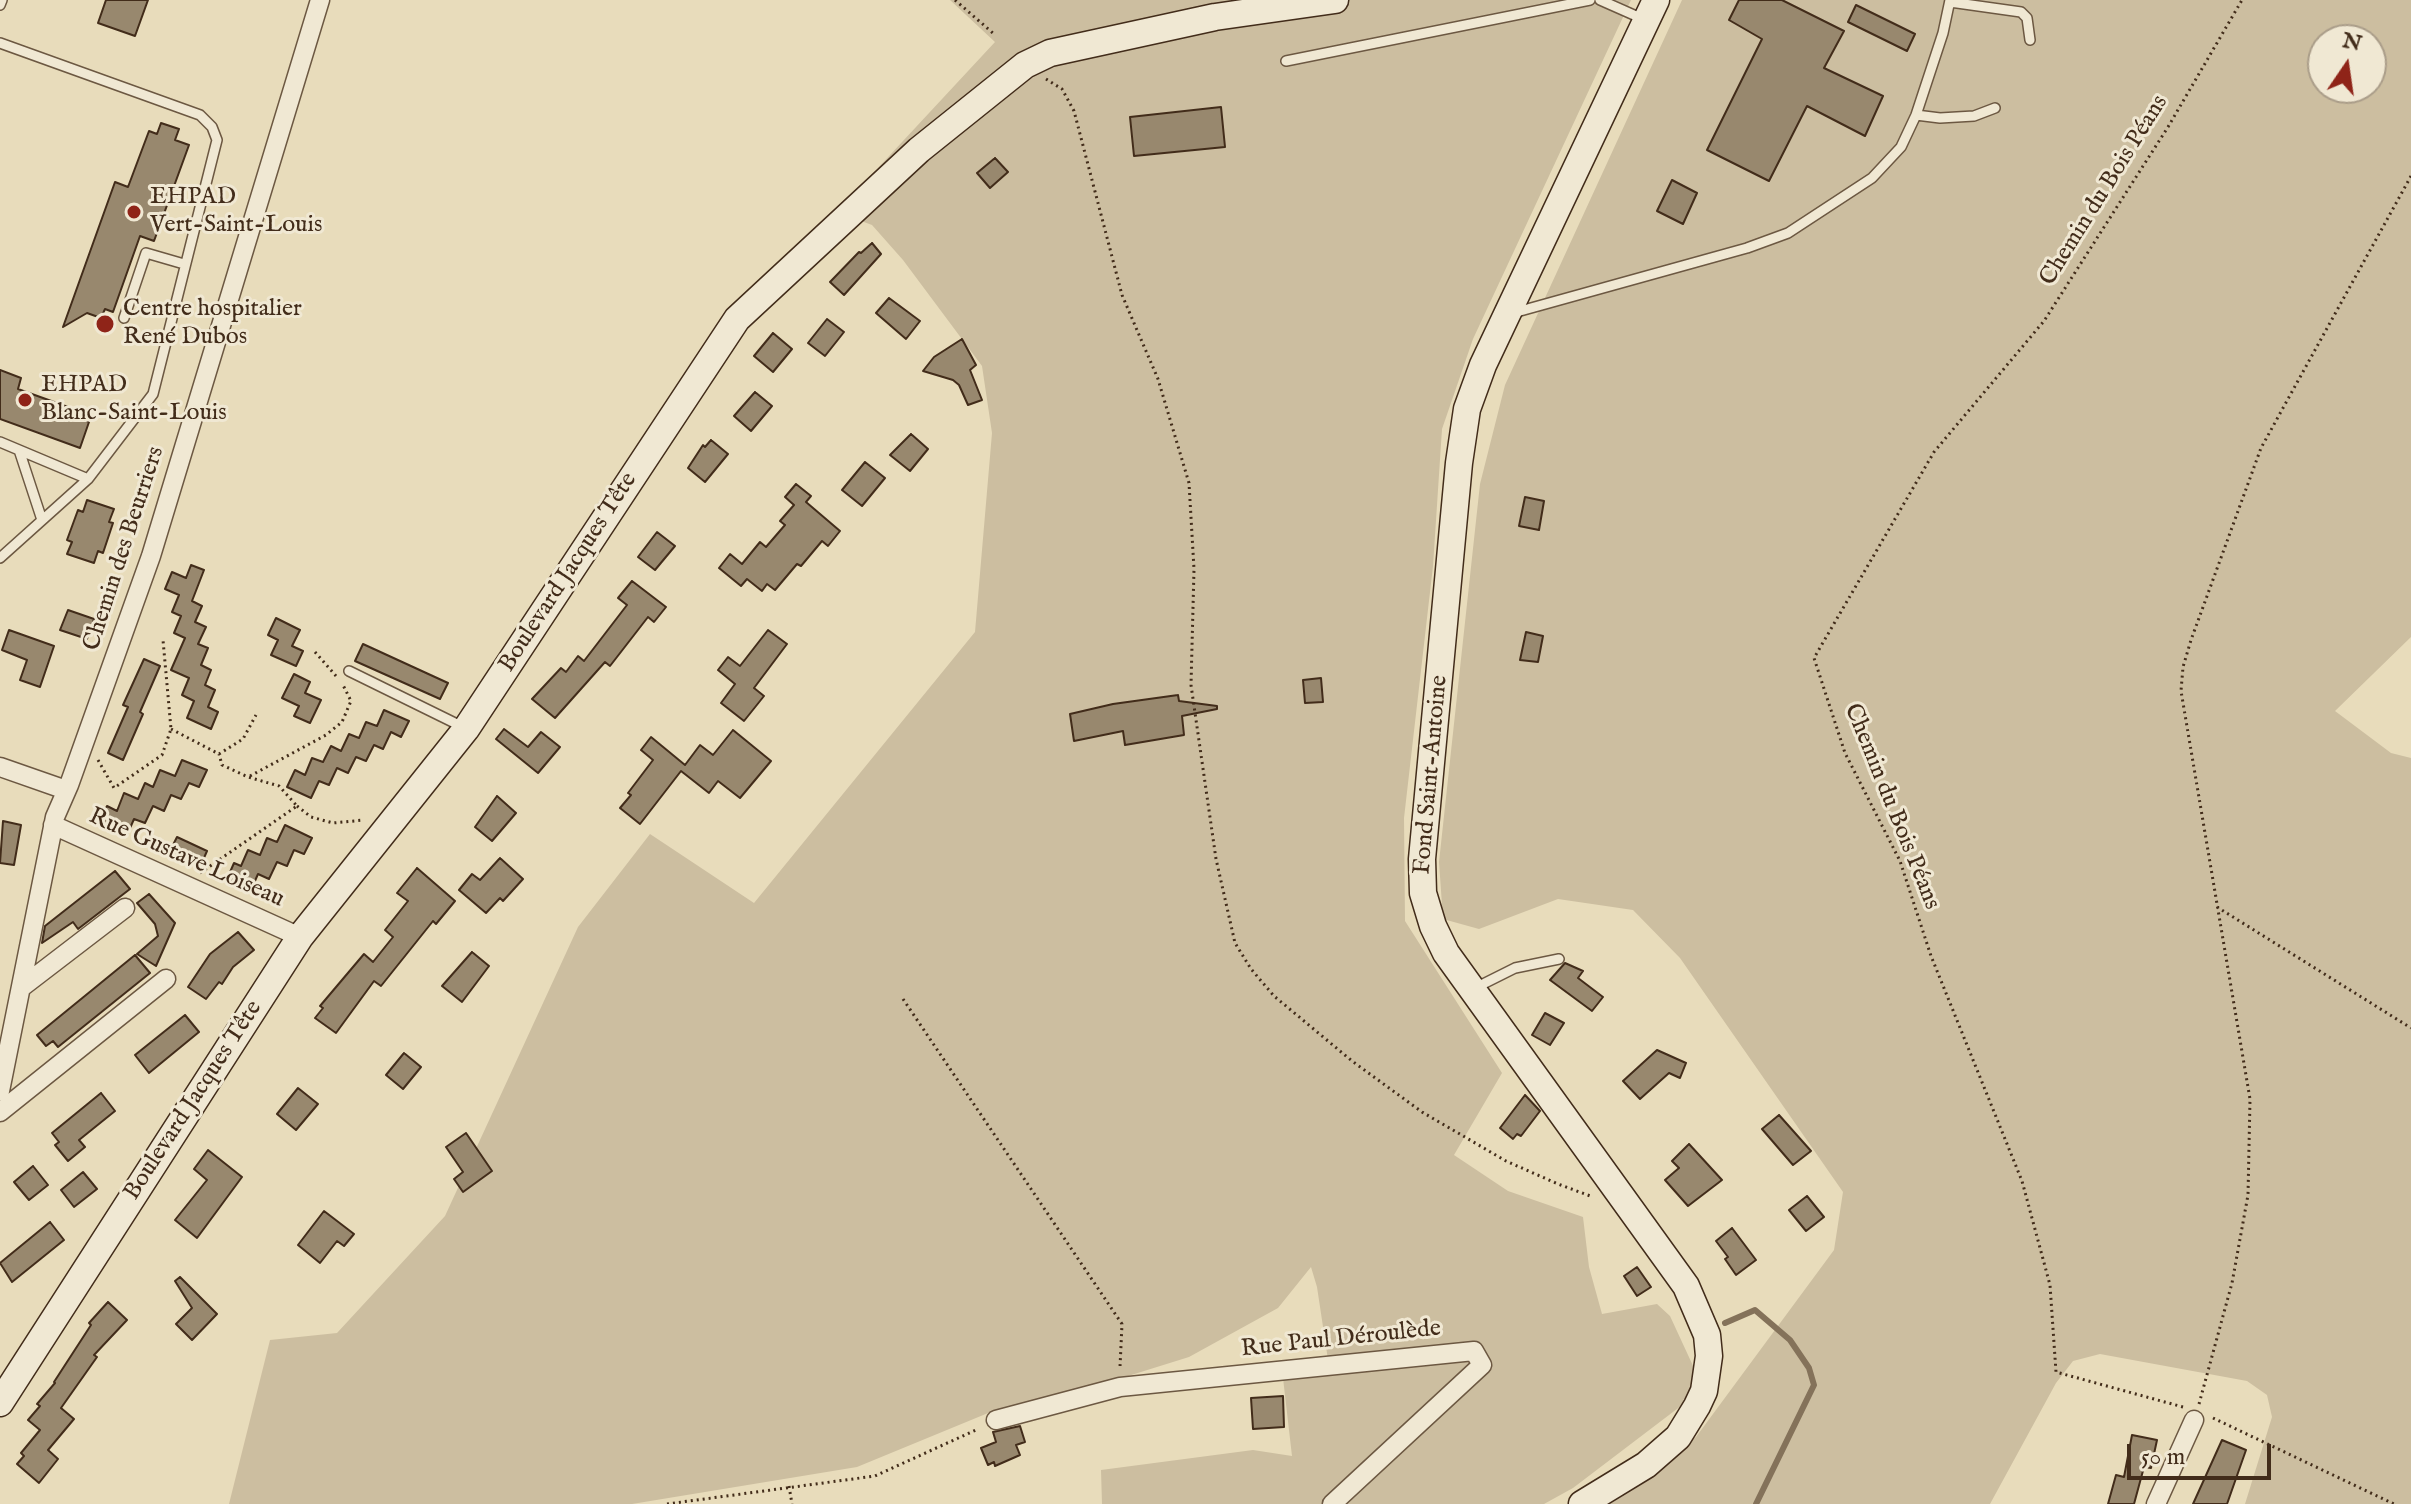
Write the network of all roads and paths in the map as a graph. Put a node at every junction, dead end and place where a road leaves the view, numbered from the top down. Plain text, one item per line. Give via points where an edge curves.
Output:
1 (320, 0) edge
2 (955, 0) edge
3 (1335, 0) edge
4 (1590, 0) edge
5 (1600, 0) edge
6 (2242, 0) edge
7 (1950, 1) edge
8 (1651, 10) edge
9 (994, 34) dead end
10 (2030, 40) dead end
11 (0, 43) edge
12 (1286, 61) dead end
13 (1025, 65) junction
14 (1995, 108) dead end
15 (1916, 115) junction
16 (2411, 176) edge
17 (184, 264) junction
18 (1506, 315) junction
19 (124, 318) dead end
20 (0, 442) edge
21 (19, 450) junction
22 (88, 479) junction
23 (42, 520) junction
24 (0, 558) edge
25 (163, 640) dead end
26 (315, 652) dead end
27 (349, 671) dead end
28 (256, 715) dead end
29 (171, 729) junction
30 (466, 729) junction
31 (80, 753) junction
32 (219, 754) junction
33 (0, 767) edge
34 (248, 777) junction
35 (66, 790) junction
36 (297, 806) junction
37 (367, 819) dead end
38 (53, 825) junction
39 (193, 888) junction
40 (2217, 907) junction
41 (125, 908) dead end
42 (300, 937) junction
43 (1559, 959) dead end
44 (166, 979) dead end
45 (22, 987) junction
46 (1471, 990) junction
47 (903, 999) dead end
48 (2411, 1028) edge
49 (0, 1091) edge
50 (0, 1112) edge
51 (1625, 1200) junction
52 (1120, 1387) junction
53 (0, 1403) edge
54 (2196, 1414) junction
55 (996, 1420) joint
56 (789, 1486) junction
57 (667, 1504) edge
58 (792, 1504) edge
59 (1332, 1504) edge
60 (1582, 1504) edge
61 (2156, 1504) edge
62 (2394, 1504) edge

1 - 31 street, Chemin des Beurriers via 151,556
2 - 9 path
3 - 13 street, Boulevard Jacques Tête via 1217,13 1050,53
4 - 12 lane
5 - 8 lane
6 - 54 path, Chemin du Bois Péans via 2044,321 1934,452 1814,658 1845,753 1900,861 1931,956 2022,1181 2050,1285 2056,1372
7 - 10 lane via 2021,12
7 - 15 lane
8 - 18 street, Fond Saint-Antoine
11 - 17 lane via 200,115 212,127 217,140
13 - 30 street, Boulevard Jacques Tête via 919,150 737,319
13 - 51 path via 1062,89 1074,111 1122,295 1158,379 1189,483 1194,569 1191,685 1216,859 1235,943 1274,996 1422,1112 1506,1161 1558,1184
14 - 15 lane via 1974,116
15 - 18 lane via 1901,147 1872,178 1788,233
16 - 40 path via 2261,448 2187,654 2181,691
17 - 19 lane via 146,253
17 - 22 lane via 153,394
18 - 46 street, Fond Saint-Antoine via 1476,383 1463,432 1422,877 1438,939
20 - 21 lane
21 - 22 lane
21 - 23 lane
22 - 23 lane
23 - 24 lane
25 - 29 path
26 - 34 path via 351,701 342,722
27 - 30 lane
28 - 32 path via 243,739
29 - 31 path via 162,755 114,788 97,760
29 - 32 path
30 - 42 street, Boulevard Jacques Tête
31 - 35 street, Chemin des Beurriers
32 - 34 path via 222,765
33 - 35 street
34 - 36 path via 279,786
35 - 38 street, Chemin des Beurriers
36 - 37 path via 333,823
36 - 39 path via 200,873
38 - 39 street, Rue Gustave Loiseau
38 - 45 street, Chemin des Beurriers
39 - 42 street, Rue Gustave Loiseau
40 - 48 path
40 - 54 path via 2250,1099 2248,1195 2232,1283
41 - 45 street
42 - 53 street, Boulevard Jacques Tête
43 - 46 lane via 1515,968
44 - 50 street
45 - 49 street, Chemin des Beurriers
46 - 51 street, Fond Saint-Antoine
47 - 52 path via 1122,1324
51 - 60 street, Fond Saint-Antoine via 1699,1312 1707,1335 1707,1375 1697,1406 1678,1437 1646,1465
52 - 55 street, Rue Paul Déroulède
52 - 59 street, Rue Paul Déroulède via 1474,1351 1482,1365
54 - 61 street
54 - 62 path, Chemin du Bois Péans
55 - 56 path via 875,1476
56 - 57 path
56 - 58 path

